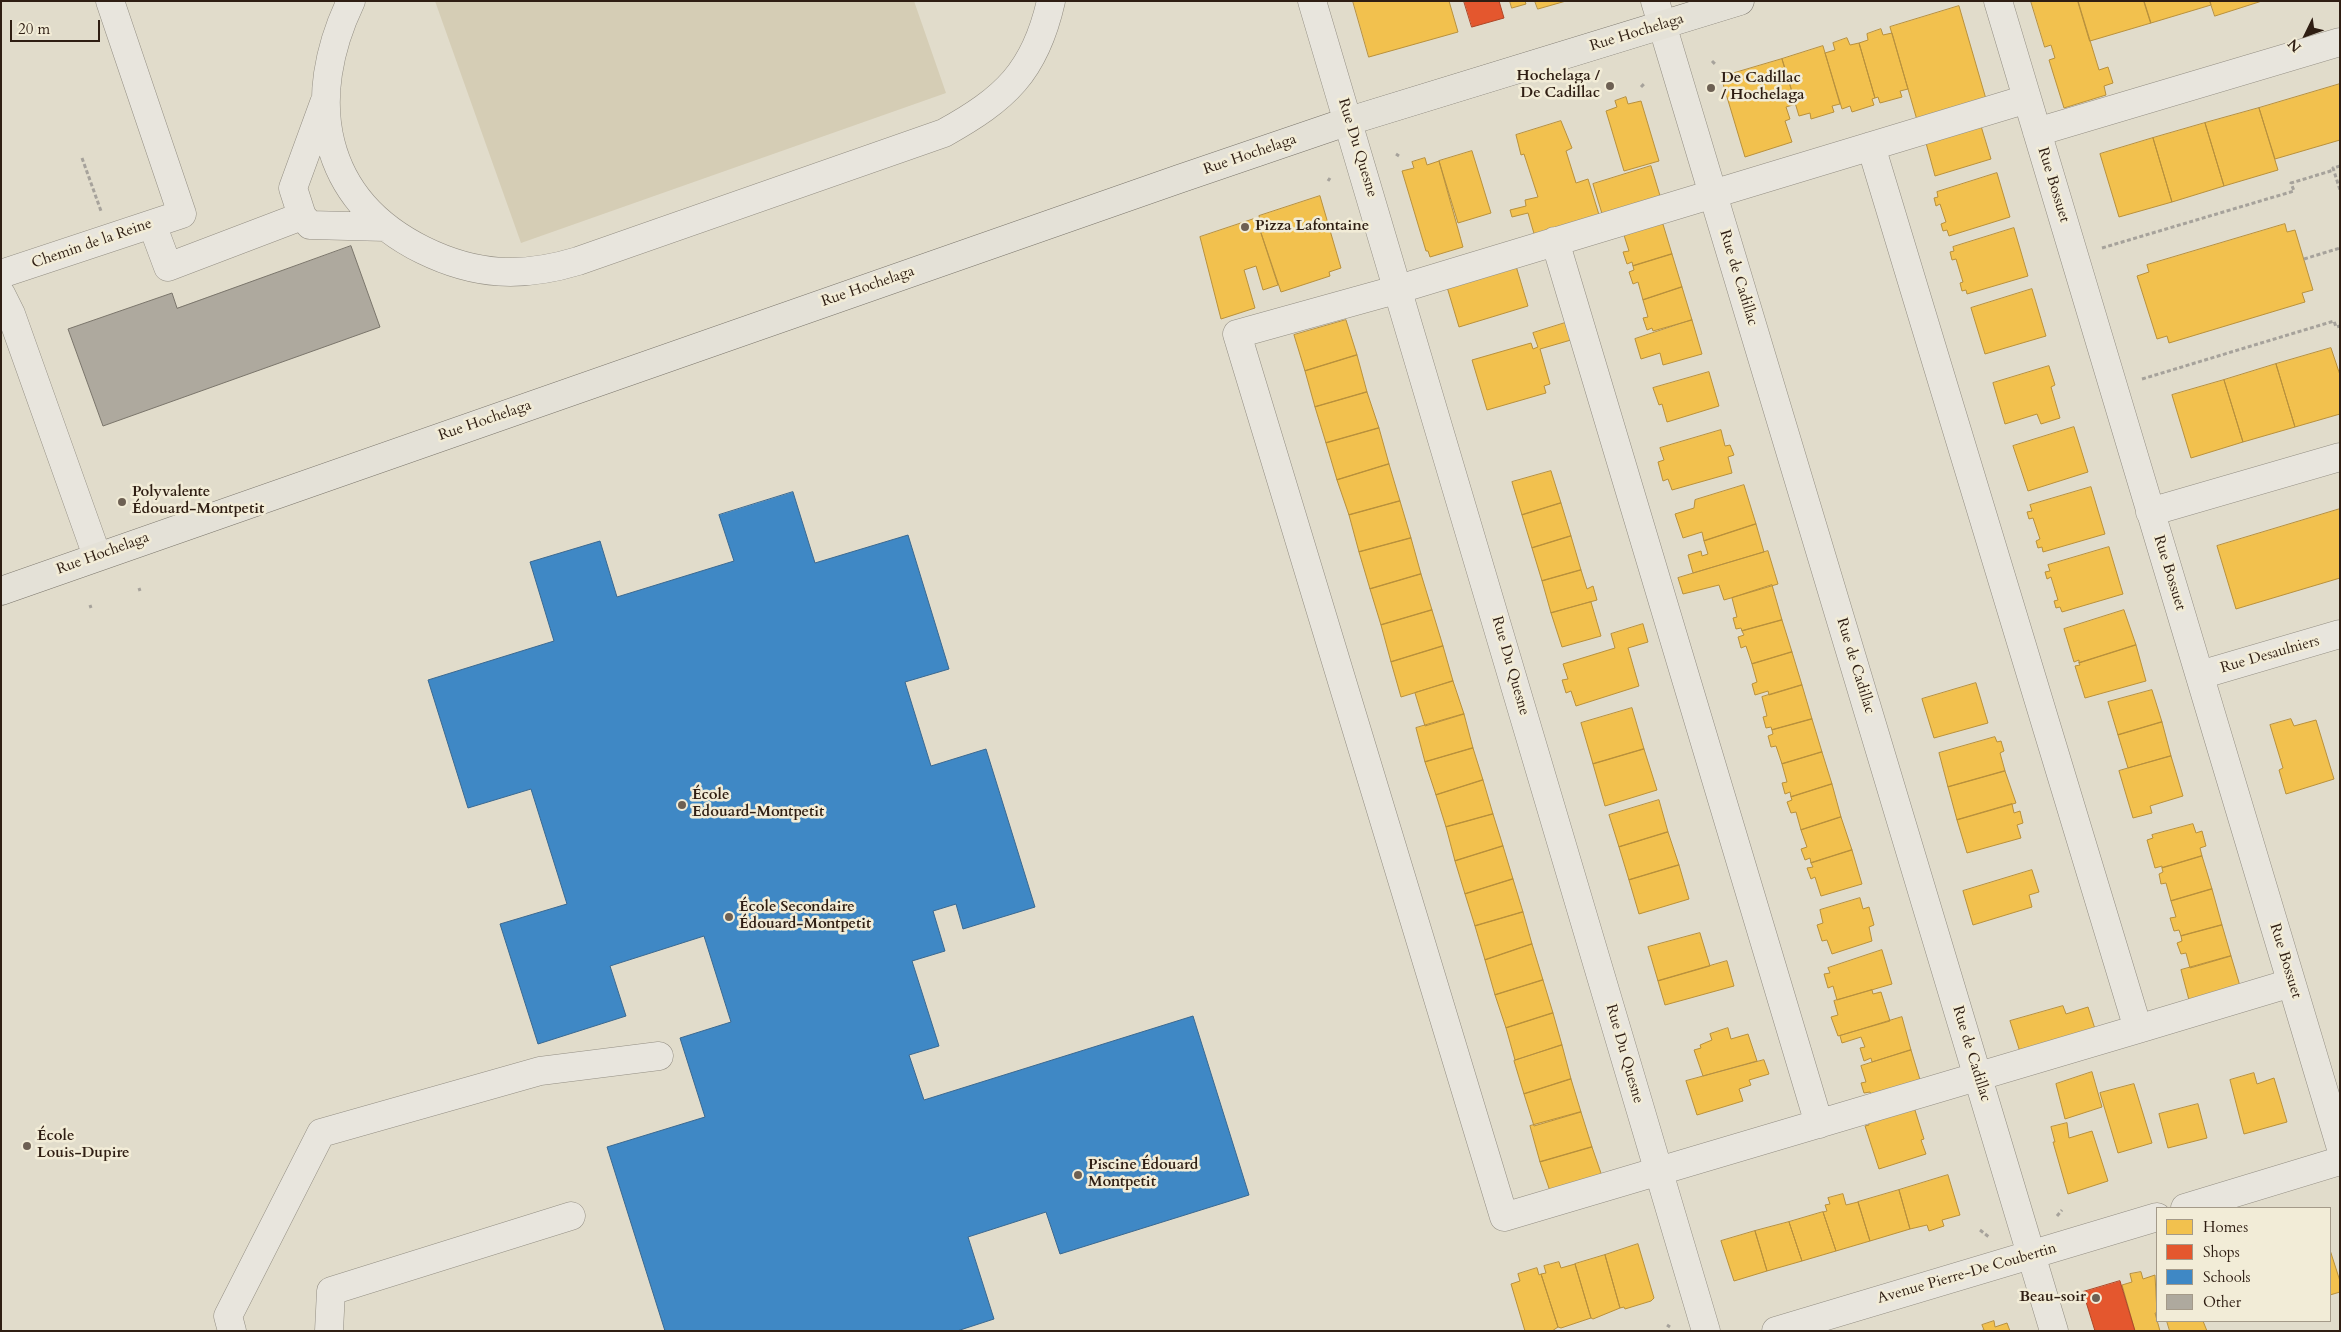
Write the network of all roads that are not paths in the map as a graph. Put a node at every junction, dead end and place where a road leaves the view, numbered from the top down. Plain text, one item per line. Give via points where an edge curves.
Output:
1 (110, 1) edge
2 (352, 1) edge
3 (1051, 1) edge
4 (1312, 1) edge
5 (1740, 1) edge
6 (1998, 1) edge
7 (1658, 13) edge
8 (2340, 42) edge
9 (326, 95) junction
10 (2027, 98) junction
11 (1348, 121) junction
12 (2037, 132) junction
13 (1871, 146) junction
14 (1713, 194) junction
15 (302, 216) junction
16 (152, 224) junction
17 (386, 228) junction
18 (1555, 241) junction
19 (1, 274) edge
20 (1399, 289) junction
21 (1, 294) edge
22 (2340, 457) edge
23 (2150, 512) junction
24 (97, 556) junction
25 (1, 591) edge
26 (2340, 634) edge
27 (2200, 675) junction
28 (2291, 983) junction
29 (2138, 1029) junction
30 (659, 1056) dead end
31 (1978, 1076) junction
32 (1819, 1124) junction
33 (2340, 1145) edge
34 (2340, 1161) edge
35 (1659, 1172) junction
36 (2188, 1207) edge
37 (571, 1216) dead end
38 (2156, 1217) edge
39 (2031, 1254) junction
40 (232, 1331) edge
41 (328, 1331) edge
42 (1706, 1331) edge
43 (1776, 1331) edge
44 (2054, 1331) edge

1 - 16 street, Chemin de la Reine via 182,214
2 - 9 street via 331,52
3 - 17 street via 1035,51 1017,78 998,100 944,133 578,262 525,273 466,267 411,244
4 - 11 street, Rue Du Quesne
5 - 7 main road, Rue Hochelaga
6 - 10 street, Rue Bossuet
7 - 11 main road, Rue Hochelaga
7 - 14 street, Rue de Cadillac
8 - 12 street
9 - 15 street via 293,188
9 - 17 street via 333,152 347,185 365,210
10 - 12 street, Rue Bossuet
10 - 13 street
11 - 20 street, Rue Du Quesne
11 - 24 main road, Rue Hochelaga
12 - 23 street, Rue Bossuet
13 - 14 street
13 - 29 street
14 - 18 street
14 - 31 street, Rue de Cadillac
15 - 16 street via 168,266
15 - 17 street via 310,225
16 - 19 street, Chemin de la Reine
18 - 20 street
18 - 32 street
20 - 35 street, Rue Du Quesne
20 - 35 street via 1237,334 1504,1217
21 - 24 street via 11,314
22 - 23 street
23 - 27 street, Rue Bossuet
24 - 25 main road, Rue Hochelaga
26 - 27 street, Rue Desaulniers
27 - 28 street, Rue Bossuet
28 - 29 street
28 - 33 street, Rue Bossuet
29 - 31 street
30 - 40 street via 540,1070 321,1133 228,1316
31 - 32 street
31 - 39 street, Rue de Cadillac
32 - 35 street
34 - 36 street
35 - 42 street, Rue Du Quesne
37 - 41 street via 331,1292
38 - 39 street, Avenue Pierre-De Coubertin
39 - 43 street, Avenue Pierre-De Coubertin
39 - 44 street, Rue de Cadillac

